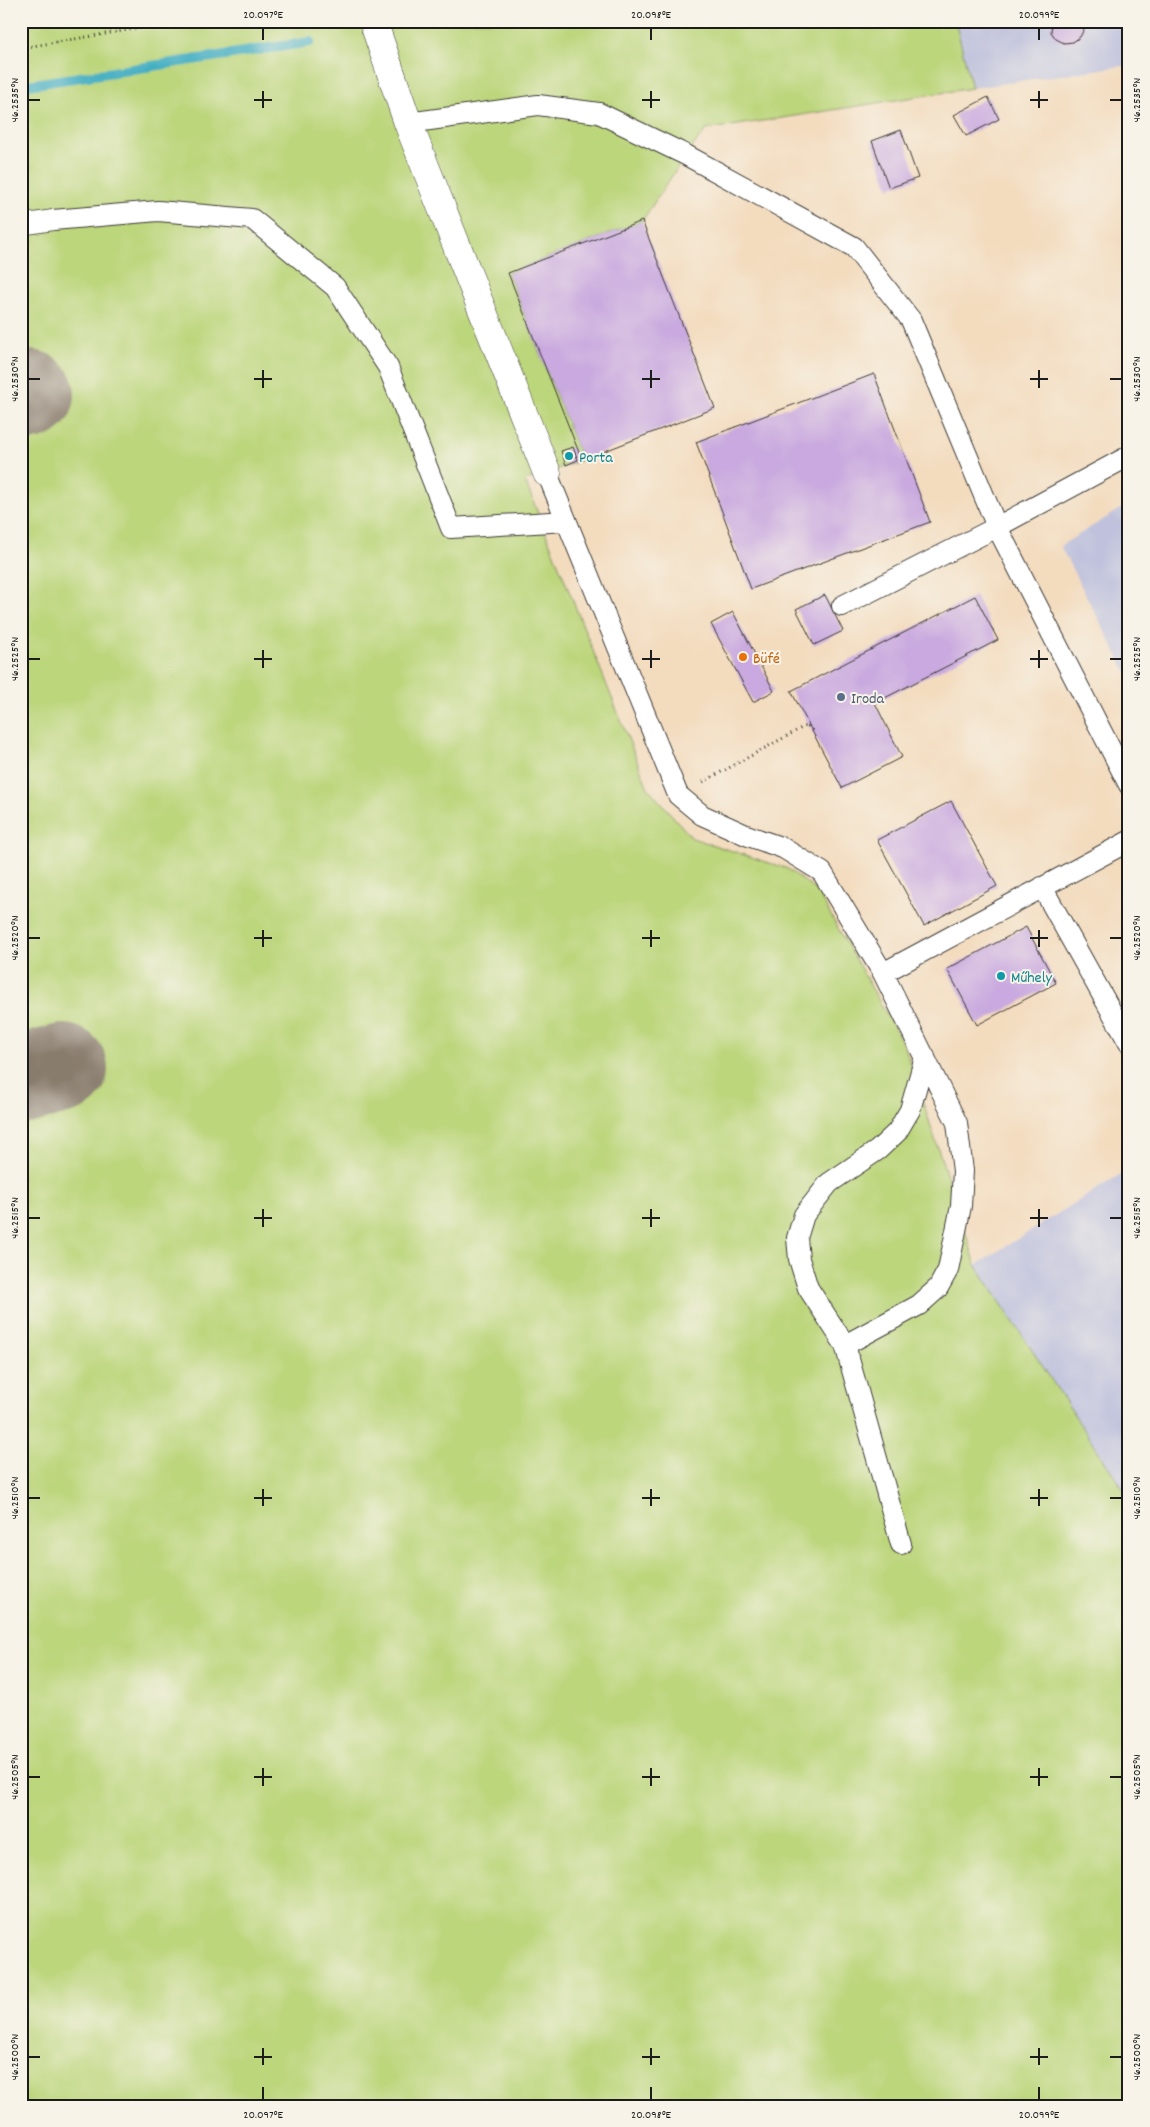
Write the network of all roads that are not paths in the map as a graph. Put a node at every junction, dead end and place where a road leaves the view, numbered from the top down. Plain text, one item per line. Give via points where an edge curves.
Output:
1 (373, 21) edge
2 (408, 123) junction
3 (21, 225) edge
4 (1129, 456) edge
5 (547, 473) joint
6 (566, 521) junction
7 (997, 527) junction
8 (842, 606) dead end
9 (1129, 785) edge
10 (1129, 841) edge
11 (1042, 887) junction
12 (883, 973) junction
13 (1129, 1043) edge
14 (925, 1058) junction
15 (845, 1345) junction
16 (901, 1544) dead end

1 - 2 street
2 - 5 street
2 - 7 lane via 538,105 599,113 686,155 854,247 911,320
3 - 6 lane via 158,211 252,219 335,287 388,367 451,528
4 - 7 lane
5 - 6 lane
6 - 12 lane via 678,795 702,815 783,848 822,872
7 - 8 lane
7 - 9 lane
10 - 11 lane
11 - 12 lane
11 - 13 lane
12 - 14 lane
14 - 15 lane via 910,1110 897,1132 878,1150 829,1183 804,1215 797,1238 799,1259 808,1288
14 - 15 lane via 957,1123 963,1171 961,1206 948,1270 938,1288 919,1305
15 - 16 lane

